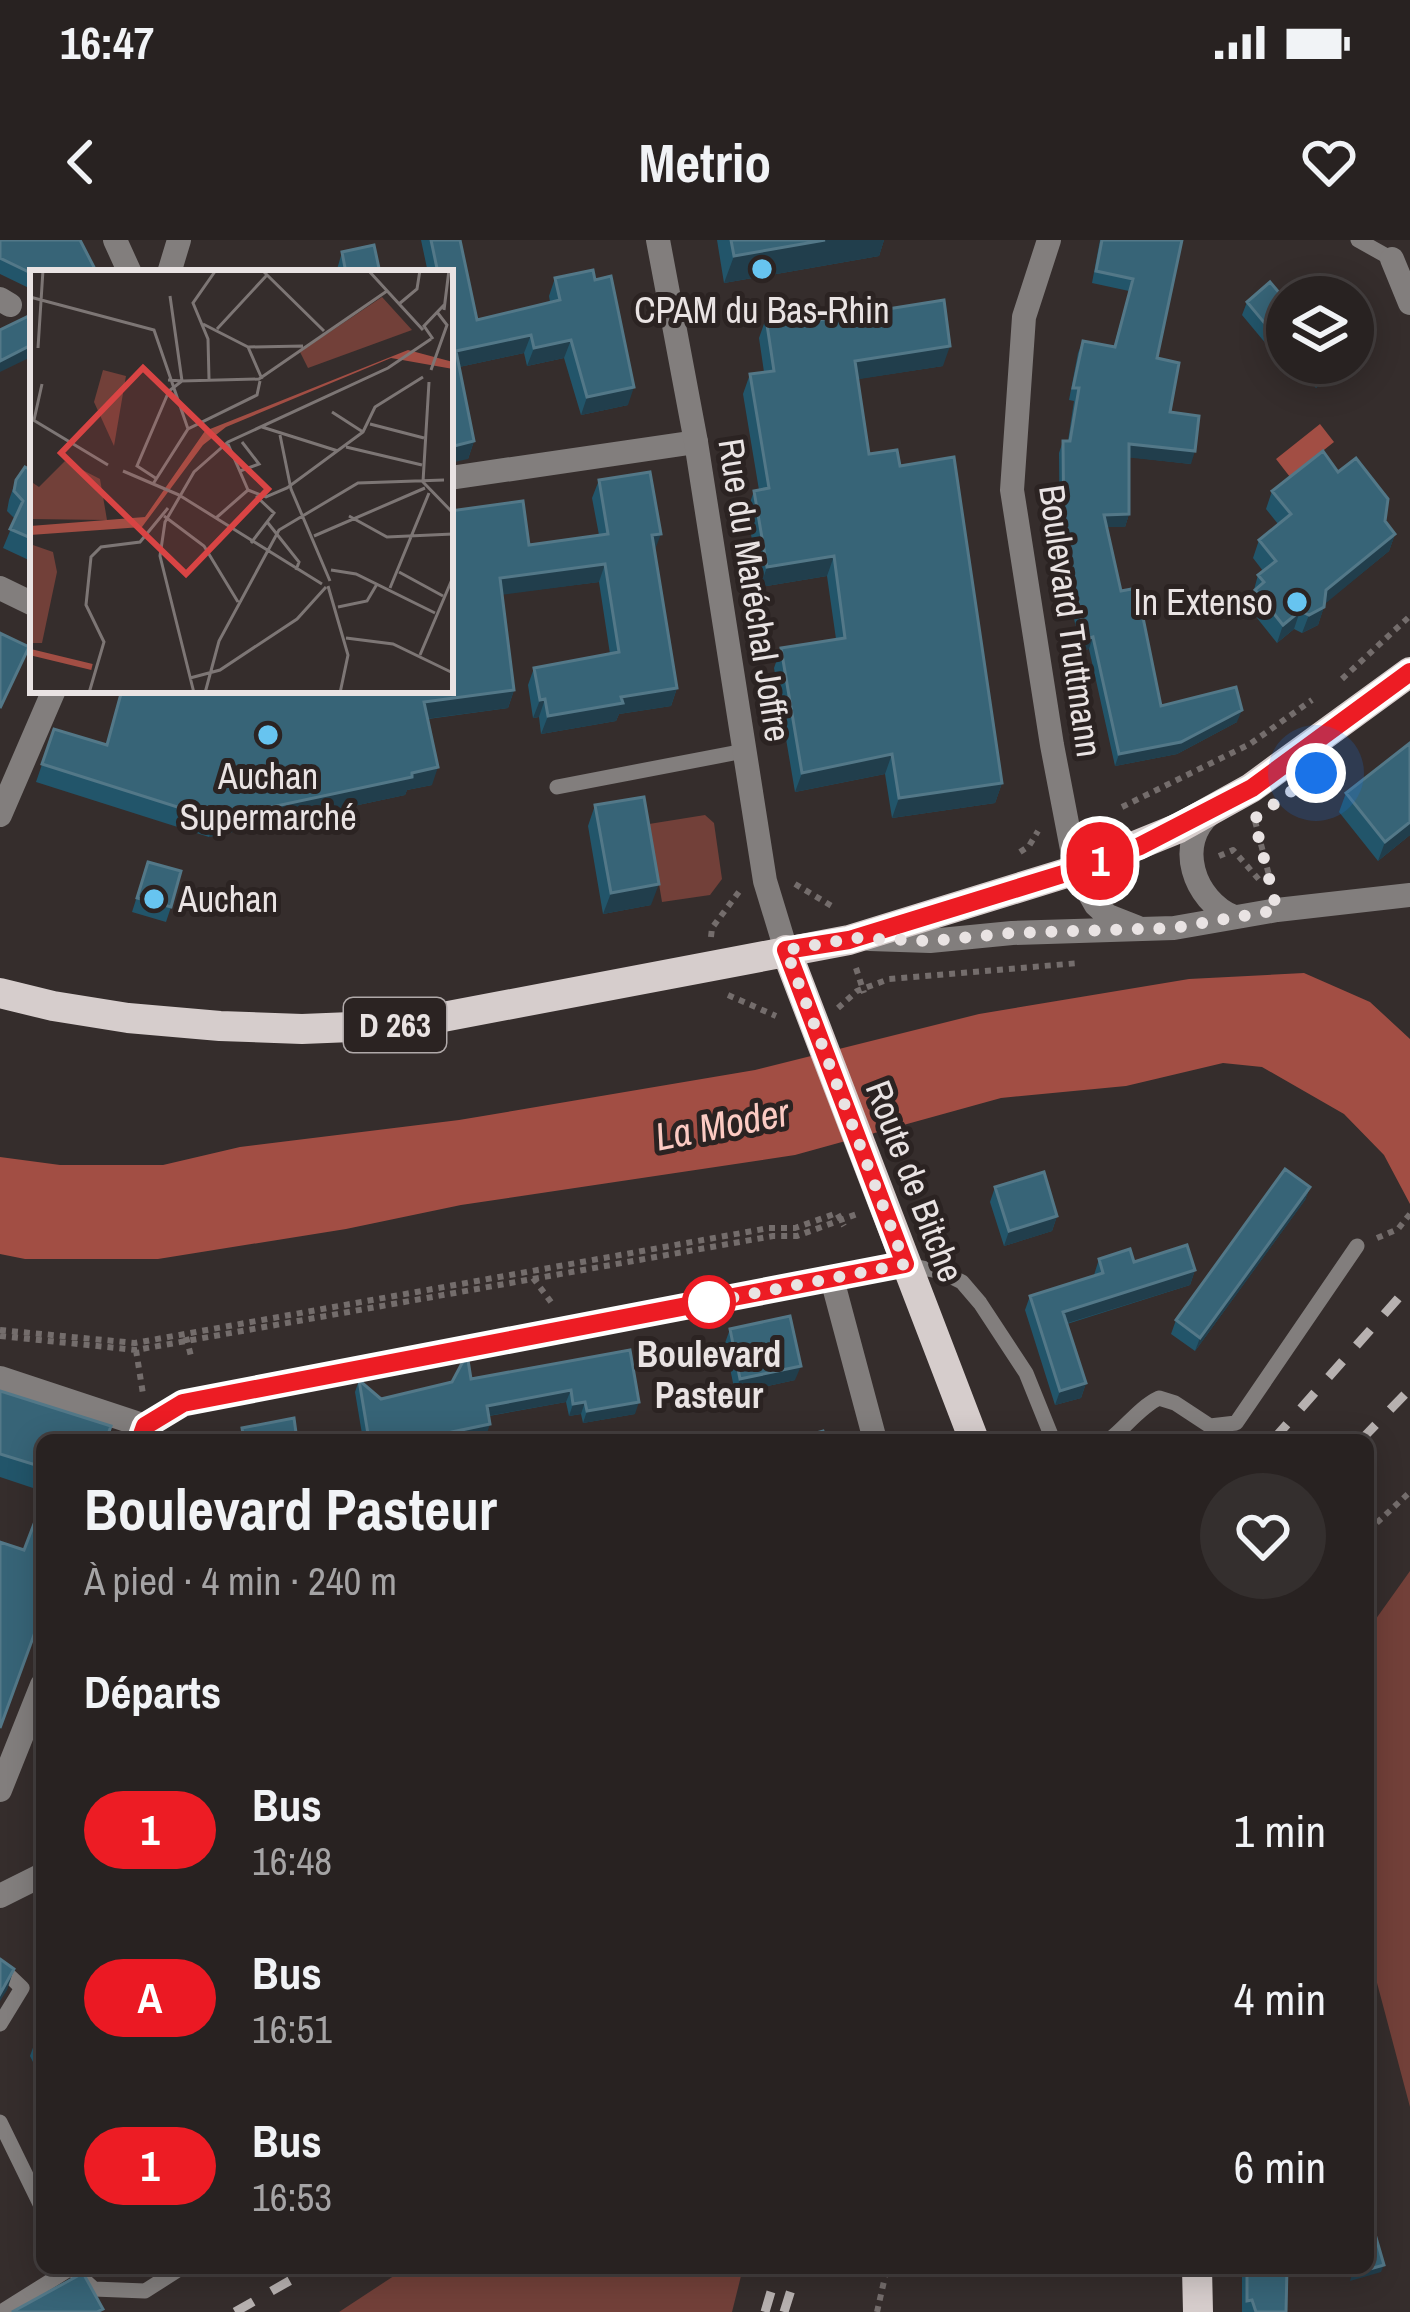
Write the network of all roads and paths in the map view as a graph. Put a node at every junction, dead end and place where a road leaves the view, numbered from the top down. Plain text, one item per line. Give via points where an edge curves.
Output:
1 (115, 240) edge
2 (179, 240) edge
3 (658, 240) edge
4 (1049, 240) edge
5 (1358, 240) edge
6 (1392, 259) joint
7 (129, 270) edge
8 (171, 270) edge
9 (1410, 303) edge
10 (696, 442) junction
11 (453, 478) edge
12 (0, 588) edge
13 (30, 603) edge
14 (1410, 616) edge
15 (1410, 672) edge
16 (1342, 679) dead end
17 (1324, 692) dead end
18 (53, 693) edge
19 (744, 751) junction
20 (557, 787) dead end
21 (1118, 804) dead end
22 (1213, 811) junction
23 (0, 815) edge
24 (1254, 819) dead end
25 (1041, 824) dead end
26 (1000, 858) dead end
27 (1076, 870) junction
28 (793, 882) dead end
29 (737, 890) dead end
30 (1410, 895) edge
31 (839, 907) dead end
32 (1277, 910) junction
33 (1234, 917) junction
34 (1136, 927) junction
35 (710, 935) dead end
36 (855, 938) junction
37 (786, 950) junction
38 (1086, 962) dead end
39 (723, 989) dead end
40 (0, 993) edge
41 (812, 1018) junction
42 (872, 1200) junction
43 (1410, 1214) edge
44 (1397, 1228) dead end
45 (1357, 1246) dead end
46 (905, 1264) junction
47 (532, 1273) junction
48 (832, 1279) junction
49 (555, 1308) dead end
50 (0, 1333) edge
51 (186, 1336) junction
52 (136, 1350) junction
53 (191, 1356) dead end
54 (0, 1378) edge
55 (142, 1433) edge
56 (873, 1434) edge
57 (972, 1434) edge
58 (1051, 1434) edge
59 (1117, 1434) edge
60 (1410, 1492) edge
61 (1374, 1525) edge
62 (36, 1700) edge
63 (0, 1790) edge
64 (36, 1878) edge
65 (0, 1896) edge
66 (0, 1967) edge
67 (36, 1984) edge
68 (22, 1988) junction
69 (0, 2024) edge
70 (0, 2122) edge
71 (36, 2196) edge
72 (64, 2274) edge
73 (77, 2274) edge
74 (171, 2274) edge
75 (886, 2274) edge
76 (1197, 2274) edge
77 (1, 2312) edge
78 (877, 2312) edge
79 (1198, 2312) edge

1 - 7 street
2 - 8 street
3 - 10 street, Rue du Maréchal Joffre
4 - 27 street, Boulevard Truttmann via 1024,317 1012,490
5 - 6 lane
6 - 9 street
10 - 11 street
10 - 19 street, Rue du Maréchal Joffre
12 - 13 street
14 - 16 path
15 - 22 main road
17 - 21 path via 1250,744
18 - 23 street
19 - 20 lane
19 - 37 street, Rue du Maréchal Joffre via 765,880
22 - 27 main road
22 - 33 street via 1193,833 1193,866 1207,900
24 - 32 path
25 - 26 path via 1023,851
27 - 34 street via 1096,905
27 - 36 main road
28 - 31 path
29 - 35 path
30 - 32 street
32 - 33 street
33 - 34 street
34 - 36 street
36 - 37 main road
37 - 40 main road, D 263 via 401,1025 220,1026
37 - 41 main road, Route de Bitche
38 - 41 path via 889,979
39 - 41 path
41 - 42 main road, Route de Bitche
42 - 46 main road, Route de Bitche
42 - 47 path via 842,1223 837,1213 795,1228
43 - 44 path
45 - 59 lane via 1236,1423 1210,1426 1159,1398
46 - 48 street
46 - 57 main road, Route de Bitche
46 - 58 lane via 962,1282 980,1303 1026,1372
47 - 49 path
47 - 51 path
48 - 55 street via 183,1403
48 - 56 street
50 - 51 path via 135,1343
50 - 52 path
51 - 52 path
51 - 53 path
52 - 55 path
54 - 55 street
60 - 61 path
62 - 63 street
64 - 65 street
66 - 68 lane
67 - 68 lane
68 - 69 lane
70 - 71 lane
72 - 77 lane
73 - 74 lane via 94,2290 145,2290
75 - 78 path
76 - 79 main road

